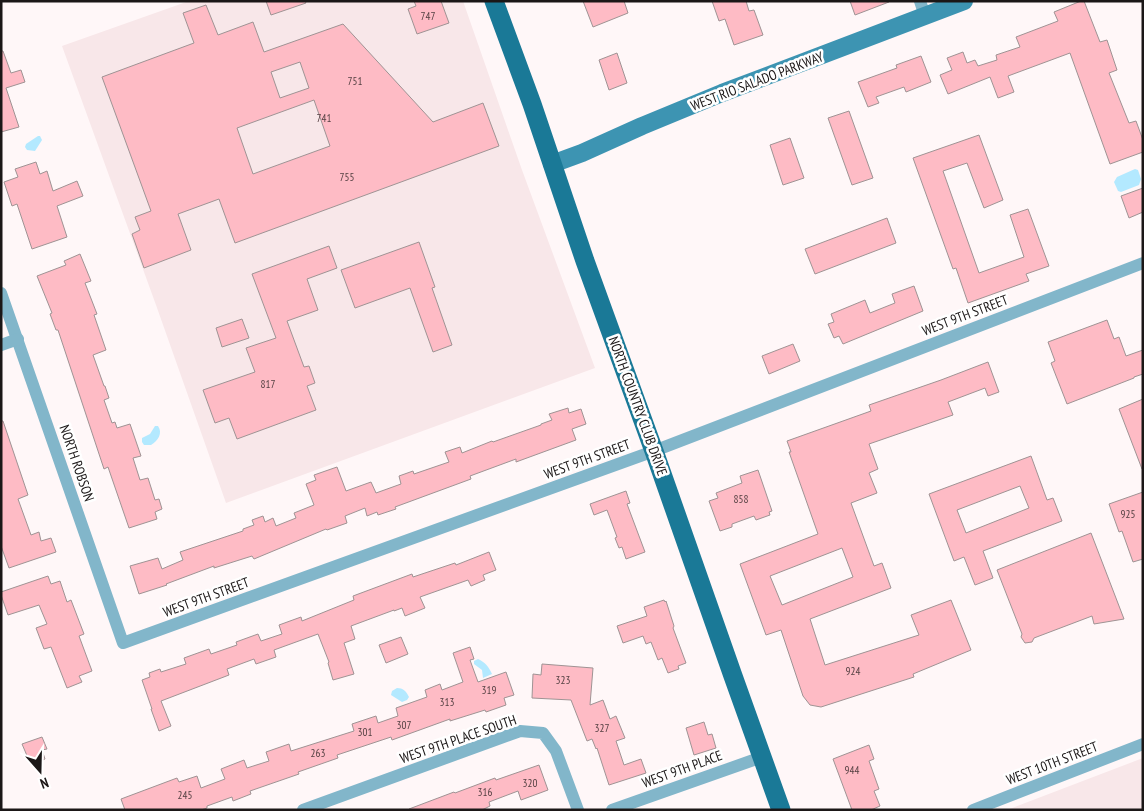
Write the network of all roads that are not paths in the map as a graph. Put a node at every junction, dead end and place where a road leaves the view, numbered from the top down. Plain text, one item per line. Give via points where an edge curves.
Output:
1 (494, 1) edge
2 (964, 1) edge
3 (922, 9) edge
4 (552, 164) junction
5 (1143, 264) edge
6 (1, 293) edge
7 (18, 339) junction
8 (1, 345) edge
9 (654, 451) junction
10 (123, 643) joint
11 (1143, 744) edge
12 (762, 757) junction
13 (303, 810) edge
14 (578, 810) edge
15 (612, 810) edge
16 (782, 810) edge
17 (973, 810) edge

1 - 4 main road, NORTH COUNTRY CLUB DRIVE
2 - 3 main road, WEST RIO SALADO PARKWAY
3 - 4 main road, WEST RIO SALADO PARKWAY
4 - 9 main road, NORTH COUNTRY CLUB DRIVE
5 - 9 street, WEST 9TH STREET
6 - 7 street, NORTH ROBSON
7 - 8 street
7 - 10 street, NORTH ROBSON
9 - 10 street, WEST 9TH STREET
9 - 12 main road, NORTH COUNTRY CLUB DRIVE
11 - 17 street, WEST 10TH STREET
12 - 15 street, WEST 9TH PLACE
12 - 16 main road, NORTH COUNTRY CLUB DRIVE
13 - 14 street, WEST 9TH PLACE SOUTH via 520,731 544,733 556,751

